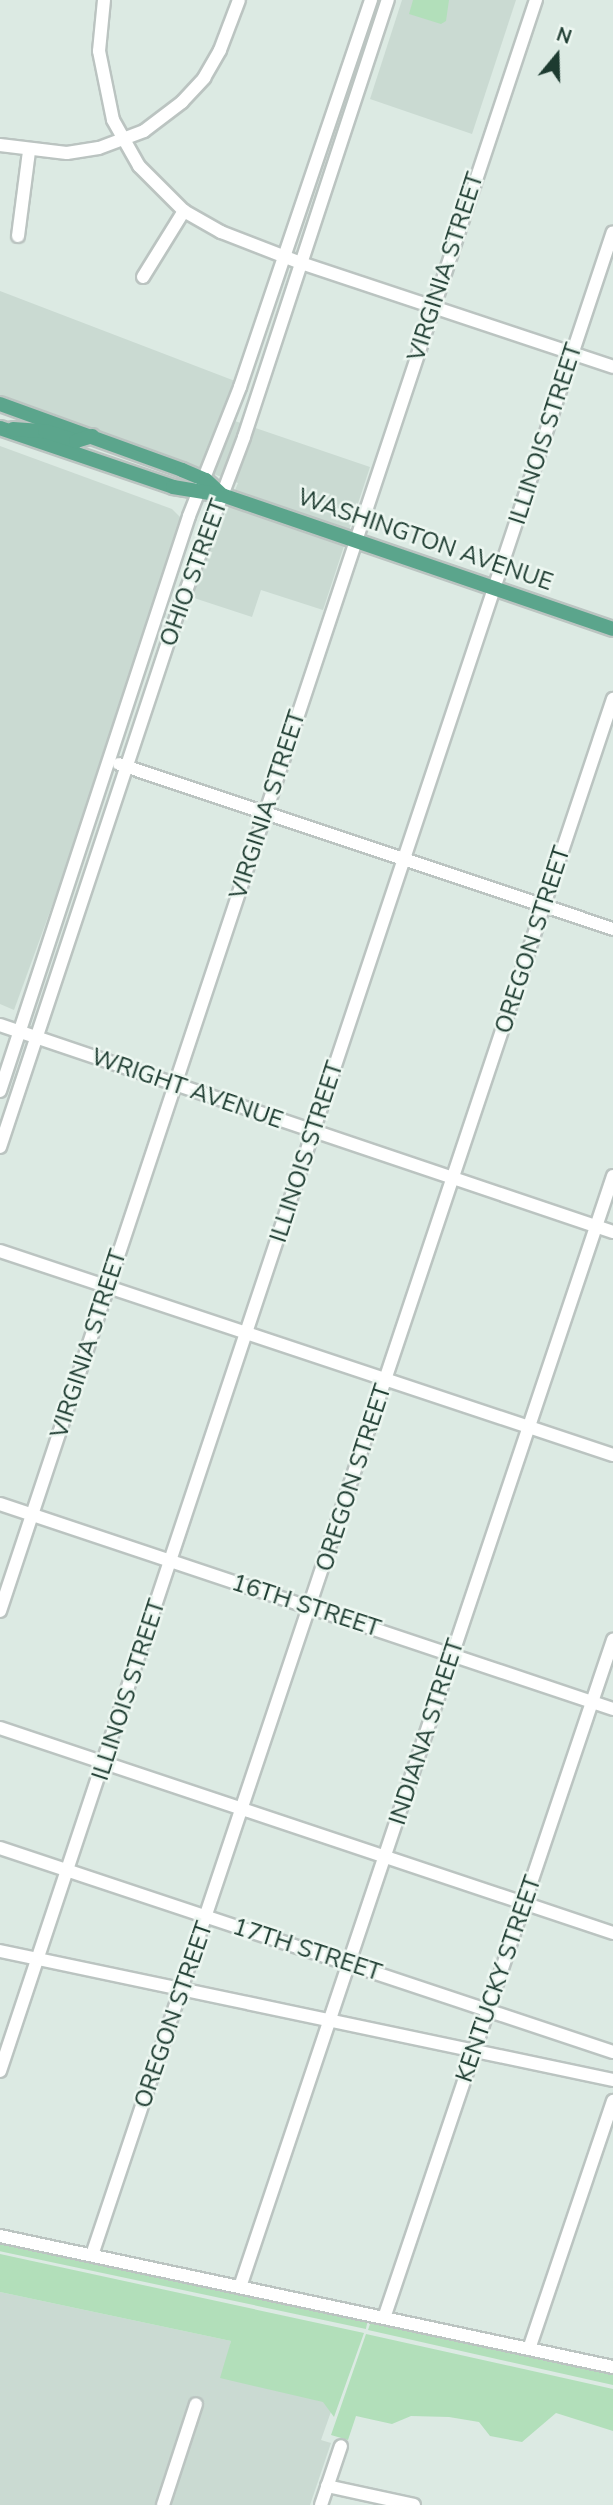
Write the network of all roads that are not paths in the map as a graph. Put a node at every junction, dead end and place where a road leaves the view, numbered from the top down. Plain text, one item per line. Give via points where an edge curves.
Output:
1 (104, 0) edge
2 (239, 0) edge
3 (370, 0) edge
4 (387, 0) edge
5 (536, 0) edge
6 (122, 140) junction
7 (0, 145) edge
8 (29, 151) junction
9 (184, 211) junction
10 (613, 232) edge
11 (18, 236) dead end
12 (286, 257) junction
13 (301, 262) junction
14 (143, 276) dead end
15 (433, 307) junction
16 (573, 354) junction
17 (613, 367) edge
18 (0, 404) edge
19 (38, 417) junction
20 (0, 424) edge
21 (92, 436) junction
22 (205, 480) junction
23 (199, 494) junction
24 (222, 495) junction
25 (355, 540) junction
26 (494, 589) junction
27 (613, 629) edge
28 (613, 699) edge
29 (110, 761) junction
30 (126, 766) junction
31 (265, 813) junction
32 (404, 859) junction
33 (544, 906) junction
34 (613, 929) edge
35 (0, 1025) edge
36 (21, 1033) junction
37 (36, 1038) junction
38 (174, 1086) junction
39 (0, 1091) edge
40 (314, 1132) junction
41 (0, 1147) edge
42 (613, 1176) edge
43 (453, 1178) junction
44 (596, 1226) junction
45 (613, 1232) edge
46 (0, 1251) edge
47 (108, 1287) junction
48 (247, 1333) junction
49 (386, 1380) junction
50 (529, 1427) junction
51 (613, 1455) edge
52 (0, 1504) edge
53 (32, 1515) junction
54 (171, 1561) junction
55 (311, 1608) junction
56 (0, 1611) edge
57 (613, 1640) edge
58 (453, 1655) junction
59 (592, 1702) junction
60 (613, 1709) edge
61 (0, 1728) edge
62 (104, 1763) junction
63 (244, 1810) junction
64 (0, 1848) edge
65 (386, 1857) junction
66 (68, 1870) junction
67 (525, 1903) junction
68 (207, 1917) junction
69 (613, 1933) edge
70 (0, 1951) edge
71 (38, 1959) junction
72 (349, 1964) junction
73 (183, 1990) junction
74 (489, 2011) junction
75 (330, 2022) junction
76 (613, 2052) edge
77 (474, 2053) junction
78 (0, 2071) edge
79 (613, 2080) edge
80 (613, 2101) edge
81 (0, 2236) edge
82 (92, 2255) junction
83 (240, 2287) junction
84 (384, 2318) junction
85 (529, 2349) junction
86 (613, 2367) edge
87 (196, 2404) dead end
88 (341, 2446) dead end
89 (327, 2486) junction
90 (163, 2505) edge
91 (321, 2505) edge
92 (414, 2505) edge

1 - 6 street via 100,69 107,104
2 - 6 street via 220,50 194,90 157,122
3 - 12 street, OHIO STREET
4 - 13 street, OHIO STREET
5 - 15 street, VIRGINIA STREET
6 - 8 street via 83,151
6 - 9 street via 150,180
7 - 8 street
8 - 11 street
9 - 12 street via 221,232
9 - 14 street
10 - 16 street, ILLINOIS STREET
12 - 13 street
12 - 22 street, OHIO STREET
13 - 15 street
13 - 24 street, OHIO STREET
15 - 16 street
15 - 25 street, VIRGINIA STREET
16 - 17 street
16 - 26 street, ILLINOIS STREET
18 - 19 main road, WASHINGTON AVENUE
19 - 20 main road
19 - 21 main road, WASHINGTON AVENUE
20 - 21 main road via 45,430 83,442
20 - 23 main road, WASHINGTON AVENUE
21 - 22 main road, WASHINGTON AVENUE
22 - 23 street, OHIO STREET
22 - 24 main road, WASHINGTON AVENUE
23 - 24 main road, WASHINGTON AVENUE
23 - 29 street, OHIO STREET
24 - 25 main road, WASHINGTON AVENUE
24 - 30 street, OHIO STREET
25 - 26 main road, WASHINGTON AVENUE
25 - 31 street, VIRGINIA STREET
26 - 27 main road, WASHINGTON AVENUE
26 - 32 street, ILLINOIS STREET
28 - 33 street, OREGON STREET
29 - 30 street
29 - 36 street, OHIO STREET
30 - 31 street
30 - 37 street, OHIO STREET
31 - 32 street
31 - 38 street, VIRGINIA STREET
32 - 33 street
32 - 40 street, ILLINOIS STREET
33 - 34 street
33 - 43 street, OREGON STREET
35 - 36 street, WRIGHT AVENUE
36 - 37 street, WRIGHT AVENUE
36 - 39 street, OHIO STREET
37 - 38 street, WRIGHT AVENUE
37 - 41 street, OHIO STREET
38 - 40 street, WRIGHT AVENUE
38 - 47 street, VIRGINIA STREET
40 - 43 street, WRIGHT AVENUE
40 - 48 street, ILLINOIS STREET
42 - 44 street, INDIANA STREET
43 - 44 street, WRIGHT AVENUE
43 - 49 street, OREGON STREET
44 - 45 street, WRIGHT AVENUE
44 - 50 street, INDIANA STREET
46 - 47 street
47 - 48 street
47 - 53 street, VIRGINIA STREET
48 - 49 street
48 - 54 street, ILLINOIS STREET
49 - 50 street
49 - 55 street, OREGON STREET
50 - 51 street
50 - 58 street, INDIANA STREET
52 - 53 street, 16TH STREET
53 - 54 street, 16TH STREET
53 - 56 street, VIRGINIA STREET
54 - 55 street, 16TH STREET
54 - 62 street, ILLINOIS STREET
55 - 58 street, 16TH STREET
55 - 63 street, OREGON STREET
57 - 59 street, KENTUCKY STREET
58 - 59 street, 16TH STREET
58 - 65 street, INDIANA STREET
59 - 60 street, 16TH STREET
59 - 67 street, KENTUCKY STREET
61 - 62 street
62 - 63 street
62 - 66 street, ILLINOIS STREET
63 - 65 street
63 - 68 street, OREGON STREET
64 - 66 street, 17TH STREET
65 - 67 street
65 - 72 street, INDIANA STREET
66 - 68 street, 17TH STREET
66 - 71 street, ILLINOIS STREET
67 - 69 street
67 - 74 street, KENTUCKY STREET
68 - 72 street, 17TH STREET
68 - 73 street, OREGON STREET
70 - 71 street
71 - 73 street
71 - 78 street, ILLINOIS STREET
72 - 74 street, 17TH STREET
72 - 75 street, INDIANA STREET
73 - 75 street
73 - 82 street, OREGON STREET
74 - 76 street, 17TH STREET
74 - 77 street, KENTUCKY STREET
75 - 77 street
75 - 83 street, INDIANA STREET
77 - 79 street
77 - 84 street, KENTUCKY STREET
80 - 85 street
81 - 82 street
82 - 83 street
83 - 84 street
84 - 85 street
85 - 86 street
87 - 90 street
88 - 89 street
89 - 91 street
89 - 92 street

